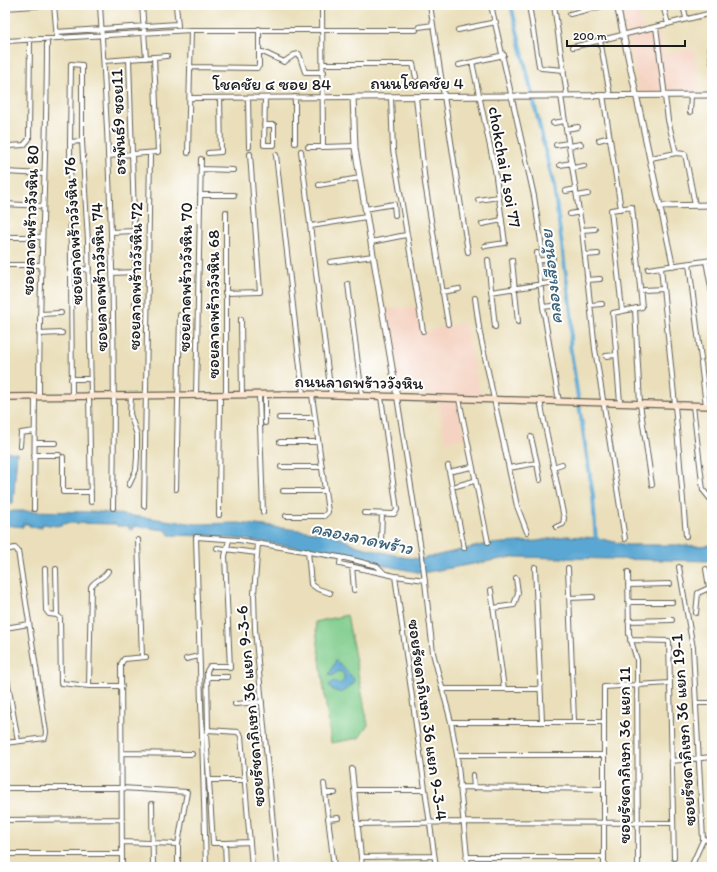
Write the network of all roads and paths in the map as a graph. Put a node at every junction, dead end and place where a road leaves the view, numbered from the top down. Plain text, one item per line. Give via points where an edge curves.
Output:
1 (43, 5) edge
2 (49, 5) edge
3 (54, 5) edge
4 (100, 5) edge
5 (142, 5) edge
6 (176, 5) edge
7 (322, 5) edge
8 (430, 5) edge
9 (491, 5) edge
10 (529, 5) edge
11 (554, 5) edge
12 (606, 5) edge
13 (617, 5) edge
14 (663, 5) edge
15 (684, 5) edge
16 (16, 6) edge
17 (5, 8) edge
18 (712, 13) edge
19 (570, 14) dead end
20 (686, 18) junction
21 (496, 22) junction
22 (178, 24) junction
23 (668, 24) junction
24 (433, 25) junction
25 (143, 26) junction
26 (656, 27) junction
27 (102, 29) junction
28 (258, 29) junction
29 (191, 30) junction
30 (323, 30) junction
31 (458, 30) dead end
32 (178, 31) junction
33 (56, 32) junction
34 (144, 33) junction
35 (624, 34) junction
36 (102, 35) junction
37 (56, 38) junction
38 (30, 39) junction
39 (600, 40) junction
40 (7, 41) junction
41 (47, 43) dead end
42 (710, 45) dead end
43 (573, 47) dead end
44 (259, 52) junction
45 (504, 55) junction
46 (167, 56) dead end
47 (154, 57) junction
48 (146, 58) junction
49 (129, 59) junction
50 (104, 61) junction
51 (472, 62) junction
52 (712, 63) edge
53 (324, 64) junction
54 (459, 65) dead end
55 (191, 67) junction
56 (564, 70) junction
57 (324, 72) junction
58 (416, 78) dead end
59 (5, 89) edge
60 (610, 95) junction
61 (637, 95) junction
62 (666, 95) junction
63 (691, 95) junction
64 (712, 95) edge
65 (445, 96) junction
66 (479, 96) junction
67 (512, 96) junction
68 (561, 96) junction
69 (567, 96) junction
70 (604, 96) junction
71 (295, 97) junction
72 (324, 97) junction
73 (353, 97) junction
74 (391, 97) junction
75 (416, 97) junction
76 (190, 98) junction
77 (220, 98) junction
78 (248, 98) junction
79 (265, 98) junction
80 (690, 112) dead end
81 (565, 120) junction
82 (553, 123) dead end
83 (264, 125) junction
84 (578, 127) dead end
85 (566, 129) junction
86 (610, 137) junction
87 (599, 140) dead end
88 (82, 141) junction
89 (70, 142) junction
90 (5, 143) edge
91 (295, 143) dead end
92 (569, 144) junction
93 (581, 144) dead end
94 (556, 145) dead end
95 (355, 146) junction
96 (249, 147) dead end
97 (308, 147) dead end
98 (323, 147) junction
99 (301, 151) dead end
100 (188, 153) dead end
101 (676, 153) junction
102 (132, 154) junction
103 (208, 154) dead end
104 (250, 154) dead end
105 (276, 155) dead end
106 (108, 156) junction
107 (150, 156) dead end
108 (651, 158) junction
109 (201, 159) dead end
110 (572, 163) junction
111 (560, 165) dead end
112 (584, 166) dead end
113 (572, 168) junction
114 (201, 169) junction
115 (233, 170) dead end
116 (5, 172) edge
117 (44, 174) junction
118 (360, 178) junction
119 (319, 185) dead end
120 (576, 189) junction
121 (566, 191) dead end
122 (588, 194) dead end
123 (200, 195) junction
124 (234, 195) dead end
125 (577, 196) junction
126 (499, 197) junction
127 (478, 200) dead end
128 (5, 204) edge
129 (695, 205) junction
130 (712, 205) edge
131 (42, 206) junction
132 (660, 206) junction
133 (365, 209) junction
134 (621, 209) junction
135 (226, 212) dead end
136 (580, 212) junction
137 (570, 214) dead end
138 (395, 215) dead end
139 (366, 217) junction
140 (502, 220) junction
141 (482, 224) dead end
142 (311, 226) junction
143 (595, 229) dead end
144 (582, 230) junction
145 (135, 231) junction
146 (111, 232) junction
147 (406, 235) junction
148 (5, 237) edge
149 (42, 237) junction
150 (371, 242) junction
151 (484, 246) dead end
152 (542, 248) dead end
153 (135, 249) dead end
154 (468, 252) dead end
155 (537, 253) dead end
156 (135, 254) dead end
157 (598, 254) dead end
158 (373, 256) junction
159 (585, 256) junction
160 (553, 258) dead end
161 (488, 260) dead end
162 (512, 260) dead end
163 (712, 260) edge
164 (538, 261) junction
165 (706, 261) junction
166 (330, 262) dead end
167 (689, 264) junction
168 (5, 265) edge
169 (41, 265) junction
170 (673, 266) junction
171 (661, 268) junction
172 (648, 269) dead end
173 (70, 270) junction
174 (89, 270) junction
175 (135, 272) junction
176 (112, 273) junction
177 (600, 279) dead end
178 (587, 280) junction
179 (556, 282) dead end
180 (348, 284) dead end
181 (541, 284) junction
182 (459, 289) dead end
183 (514, 289) junction
184 (663, 289) junction
185 (644, 290) dead end
186 (442, 292) junction
187 (491, 292) junction
188 (225, 293) junction
189 (712, 293) edge
190 (475, 298) dead end
191 (602, 304) dead end
192 (560, 305) dead end
193 (590, 305) junction
194 (135, 306) dead end
195 (543, 307) junction
196 (635, 309) junction
197 (622, 310) junction
198 (61, 313) dead end
199 (40, 314) junction
200 (180, 316) dead end
201 (241, 319) dead end
202 (518, 322) dead end
203 (448, 324) dead end
204 (495, 327) dead end
205 (423, 331) dead end
206 (62, 333) dead end
207 (39, 334) junction
208 (616, 355) junction
209 (606, 356) dead end
210 (72, 379) junction
211 (91, 379) junction
212 (303, 394) junction
213 (223, 395) junction
214 (242, 395) junction
215 (262, 395) junction
216 (312, 395) junction
217 (331, 395) junction
218 (131, 396) junction
219 (146, 396) junction
220 (178, 396) junction
221 (196, 396) junction
222 (362, 396) junction
223 (5, 397) edge
224 (37, 397) junction
225 (72, 397) junction
226 (90, 397) junction
227 (114, 397) junction
228 (381, 397) junction
229 (397, 397) junction
230 (459, 399) junction
231 (495, 400) junction
232 (540, 401) junction
233 (559, 402) junction
234 (603, 403) junction
235 (620, 403) junction
236 (640, 404) junction
237 (675, 405) junction
238 (693, 406) junction
239 (709, 406) edge
240 (279, 418) dead end
241 (315, 418) junction
242 (265, 423) dead end
243 (35, 432) junction
244 (531, 437) dead end
245 (280, 442) dead end
246 (318, 442) junction
247 (35, 443) junction
248 (54, 443) dead end
249 (20, 446) dead end
250 (34, 455) junction
251 (537, 463) junction
252 (562, 464) dead end
253 (321, 466) junction
254 (448, 466) dead end
255 (281, 467) dead end
256 (553, 467) junction
257 (472, 468) junction
258 (509, 468) junction
259 (453, 471) dead end
260 (540, 480) dead end
261 (474, 481) junction
262 (129, 485) dead end
263 (652, 485) dead end
264 (456, 486) dead end
265 (176, 489) dead end
266 (283, 491) dead end
267 (91, 492) junction
268 (324, 492) junction
269 (712, 501) edge
270 (91, 502) dead end
271 (144, 506) dead end
272 (34, 508) dead end
273 (113, 508) dead end
274 (263, 512) dead end
275 (364, 513) dead end
276 (382, 514) junction
277 (219, 515) dead end
278 (286, 516) dead end
279 (556, 527) dead end
280 (527, 532) dead end
281 (686, 536) dead end
282 (625, 539) dead end
283 (138, 540) dead end
284 (229, 540) junction
285 (381, 541) dead end
286 (488, 542) dead end
287 (258, 543) junction
288 (217, 548) dead end
289 (464, 548) dead end
290 (5, 550) edge
291 (226, 550) junction
292 (308, 551) junction
293 (257, 553) junction
294 (341, 557) junction
295 (352, 566) junction
296 (535, 567) dead end
297 (680, 567) dead end
298 (56, 568) dead end
299 (568, 568) dead end
300 (45, 569) dead end
301 (706, 569) dead end
302 (108, 571) dead end
303 (628, 572) dead end
304 (384, 573) junction
305 (395, 576) junction
306 (516, 578) dead end
307 (425, 580) junction
308 (670, 584) dead end
309 (628, 585) junction
310 (709, 588) junction
311 (354, 590) dead end
312 (491, 590) dead end
313 (330, 593) dead end
314 (593, 597) dead end
315 (569, 598) junction
316 (628, 602) junction
317 (672, 602) dead end
318 (712, 605) edge
319 (493, 608) junction
320 (696, 613) dead end
321 (57, 615) junction
322 (628, 620) junction
323 (672, 620) dead end
324 (29, 624) junction
325 (5, 628) edge
326 (630, 640) junction
327 (199, 656) junction
328 (186, 659) dead end
329 (5, 667) edge
330 (207, 677) junction
331 (228, 677) dead end
332 (637, 684) junction
333 (670, 684) junction
334 (89, 686) junction
335 (122, 686) junction
336 (442, 689) junction
337 (504, 689) junction
338 (539, 689) junction
339 (262, 702) junction
340 (697, 703) junction
341 (712, 703) edge
342 (235, 704) dead end
343 (542, 721) junction
344 (574, 721) junction
345 (451, 722) junction
346 (604, 722) junction
347 (208, 730) junction
348 (18, 741) junction
349 (5, 743) edge
350 (122, 753) junction
351 (192, 754) dead end
352 (457, 755) junction
353 (604, 755) junction
354 (712, 757) edge
355 (699, 759) junction
356 (671, 761) junction
357 (352, 769) dead end
358 (473, 775) dead end
359 (210, 780) junction
360 (245, 780) junction
361 (324, 784) dead end
362 (459, 787) junction
363 (5, 788) edge
364 (122, 788) junction
365 (474, 788) junction
366 (604, 789) junction
367 (354, 790) junction
368 (425, 790) junction
369 (335, 792) dead end
370 (325, 793) junction
371 (152, 804) dead end
372 (338, 818) dead end
373 (122, 819) junction
374 (328, 819) junction
375 (5, 820) edge
376 (430, 822) junction
377 (462, 822) junction
378 (604, 823) junction
379 (638, 823) junction
380 (672, 823) junction
381 (358, 824) junction
382 (712, 839) edge
383 (703, 840) junction
384 (122, 842) junction
385 (250, 842) junction
386 (152, 843) junction
387 (225, 843) junction
388 (178, 844) junction
389 (5, 854) edge
390 (122, 854) junction
391 (434, 856) junction
392 (361, 857) junction
393 (466, 857) junction
394 (604, 857) junction
395 (674, 858) dead end
396 (122, 867) edge
397 (152, 867) edge
398 (178, 867) edge
399 (206, 867) edge
400 (226, 867) edge
401 (252, 867) edge
402 (277, 867) edge
403 (334, 867) edge
404 (362, 867) edge
405 (436, 867) edge
406 (468, 867) edge
407 (604, 867) edge
408 (638, 867) edge
409 (691, 867) edge

1 - 2 street
1 - 16 street
3 - 33 street
4 - 27 street, ซอยลาดพร้าววังหิน 74
5 - 25 street
6 - 22 street
7 - 30 street
8 - 24 street
9 - 21 street
10 - 56 street via 540,68
11 - 56 street
12 - 19 street
13 - 35 street
14 - 23 street
15 - 20 street
16 - 17 street
17 - 40 street
18 - 20 street
20 - 23 street
21 - 31 street
21 - 45 street
22 - 25 street
22 - 32 street
23 - 26 street
24 - 30 street via 417,28
24 - 65 street
25 - 27 street
25 - 34 street
26 - 35 street
26 - 62 street
27 - 33 street
27 - 36 street, ซอยลาดพร้าววังหิน 74
28 - 29 street
28 - 30 street
28 - 44 street
29 - 32 street
29 - 55 street
30 - 53 street
32 - 34 street
33 - 37 street
34 - 36 street
34 - 48 street
35 - 39 street
35 - 61 street
36 - 37 street
36 - 50 street, ซอยลาดพร้าววังหิน 74
37 - 38 street
38 - 40 street
38 - 90 street via 29,139 24,145 9,146
39 - 43 street
39 - 60 street
40 - 59 street
41 - 117 street, ซอยลาดพร้าววังหิน 80
42 - 52 street
44 - 55 street via 257,68
44 - 57 street via 284,62 299,54 305,72
45 - 51 street
45 - 67 street
46 - 47 street
47 - 48 street
47 - 102 street via 158,152
48 - 49 street
49 - 50 street
49 - 102 street, อรพันธ์9 ซอย11
50 - 106 street, ซอยลาดพร้าววังหิน 74
51 - 54 street
51 - 66 street, chokchai 4 soi 77
53 - 57 street
53 - 58 street via 413,64
55 - 76 street
56 - 69 street
57 - 72 street
60 - 61 street, ถนนโชคชัย 4
60 - 70 street, ถนนโชคชัย 4
61 - 62 street, ถนนโชคชัย 4
61 - 108 street
62 - 63 street, ถนนโชคชัย 4
62 - 101 street via 668,120
63 - 64 street, ถนนโชคชัย 4
63 - 80 street
65 - 66 street, ถนนโชคชัย 4
65 - 75 street, ถนนโชคชัย 4
65 - 154 street
66 - 67 street, ถนนโชคชัย 4
66 - 126 street, chokchai 4 soi 77
67 - 68 street, ถนนโชคชัย 4
67 - 152 street via 534,196
68 - 69 street, ถนนโชคชัย 4
68 - 81 street
69 - 70 street, ถนนโชคชัย 4
70 - 86 street
71 - 72 street, โชคชัย ๔ ซอย 84
71 - 79 street, โชคชัย ๔ ซอย 84
71 - 91 street
72 - 73 street, โชคชัย ๔ ซอย 84
72 - 98 street
73 - 74 street, ถนนโชคชัย 4
73 - 95 street, ถนนโชคชัย 4
74 - 75 street, ถนนโชคชัย 4
74 - 147 street via 393,150
75 - 186 street via 425,183
76 - 77 street, โชคชัย ๔ ซอย 84
76 - 100 street
77 - 78 street, โชคชัย ๔ ซอย 84
77 - 103 street via 221,152
78 - 79 street, โชคชัย ๔ ซอย 84
78 - 96 street
79 - 83 street
81 - 82 street
81 - 85 street
83 - 83 street via 264,145 274,145 274,125
84 - 85 street
85 - 92 street
86 - 87 street
86 - 134 street
88 - 89 street
88 - 89 street, ซอยลาดพร้าววังหิน 76 via 82,65 71,64
88 - 174 street, ซอยลาดพร้าววังหิน 76
89 - 173 street, ซอยลาดพร้าววังหิน 76
92 - 93 street
92 - 94 street
92 - 110 street
95 - 98 street
95 - 118 street, ถนนโชคชัย 4
97 - 98 street
99 - 142 street
101 - 108 street
101 - 129 street via 682,153 686,157
102 - 106 street
102 - 145 street, อรพันธ์9 ซอย11
104 - 188 street via 260,292
105 - 212 street
106 - 146 street, ซอยลาดพร้าววังหิน 74
107 - 219 street, ซอยลาดพร้าววังหิน 72
108 - 132 street
109 - 114 street, ซอยลาดพร้าววังหิน 70
110 - 111 street
110 - 113 street
112 - 113 street
113 - 120 street
114 - 115 street
114 - 123 street, ซอยลาดพร้าววังหิน 70
116 - 117 street
117 - 131 street, ซอยลาดพร้าววังหิน 80
118 - 119 street
118 - 133 street, ถนนโชคชัย 4
120 - 121 street
120 - 125 street
122 - 125 street
123 - 124 street
123 - 221 street, ซอยลาดพร้าววังหิน 70
125 - 136 street
126 - 127 street
126 - 140 street, chokchai 4 soi 77
128 - 131 street
129 - 130 street
129 - 132 street
131 - 149 street, ซอยลาดพร้าววังหิน 80
132 - 170 street
133 - 138 street via 394,204
133 - 139 street, ถนนโชคชัย 4
134 - 196 street via 632,207 642,307
134 - 197 street via 610,210
135 - 188 street, ซอยลาดพร้าววังหิน 68
136 - 137 street
136 - 144 street
139 - 142 street
139 - 150 street, ถนนโชคชัย 4
140 - 141 street
140 - 151 street, chokchai 4 soi 77 via 504,243
142 - 217 street
143 - 144 street
144 - 159 street
145 - 146 street
145 - 153 street, อรพันธ์9 ซอย11
146 - 176 street, ซอยลาดพร้าววังหิน 74
147 - 150 street
147 - 205 street
148 - 149 street
149 - 169 street, ซอยลาดพร้าววังหิน 80
150 - 158 street, ถนนโชคชัย 4
155 - 164 street
156 - 175 street
157 - 159 street
158 - 166 street
158 - 229 street, ถนนโชคชัย 4
159 - 178 street
160 - 164 street
161 - 187 street
162 - 183 street
163 - 165 street
164 - 181 street
165 - 167 street
165 - 189 street
167 - 170 street
167 - 239 street
168 - 169 street
169 - 199 street, ซอยลาดพร้าววังหิน 80
170 - 171 street
171 - 172 street
171 - 184 street
173 - 174 street
173 - 210 street, ซอยลาดพร้าววังหิน 76
174 - 211 street, ซอยลาดพร้าววังหิน 76
175 - 176 street
175 - 194 street
176 - 227 street, ซอยลาดพร้าววังหิน 74
177 - 178 street
178 - 193 street
179 - 181 street
180 - 222 street
181 - 183 street
181 - 195 street
182 - 186 street
183 - 187 street
183 - 202 street
184 - 185 street
184 - 237 street
186 - 203 street
187 - 204 street
188 - 213 street, ซอยลาดพร้าววังหิน 68
190 - 231 street via 480,334
191 - 193 street
192 - 195 street
193 - 234 street
195 - 233 street
196 - 197 street
196 - 236 street
197 - 208 street via 613,313
198 - 199 street
199 - 207 street, ซอยลาดพร้าววังหิน 80
200 - 220 street
201 - 214 street
206 - 207 street
207 - 224 street, ซอยลาดพร้าววังหิน 80
208 - 209 street
208 - 235 street
210 - 211 street
210 - 225 street, ซอยลาดพร้าววังหิน 76
211 - 226 street, ซอยลาดพร้าววังหิน 76
212 - 215 main road, ถนนลาดพร้าววังหิน
212 - 216 main road, ถนนลาดพร้าววังหิน
213 - 214 main road, ถนนลาดพร้าววังหิน
213 - 221 main road, ถนนลาดพร้าววังหิน
213 - 277 street, ซอยลาดพร้าววังหิน 68
214 - 215 main road, ถนนลาดพร้าววังหิน
215 - 242 street
215 - 274 street
216 - 217 main road, ถนนลาดพร้าววังหิน
216 - 241 street
217 - 222 main road, ถนนลาดพร้าววังหิน
218 - 219 main road, ถนนลาดพร้าววังหิน
218 - 227 main road, ถนนลาดพร้าววังหิน
218 - 262 street via 130,414 137,435 137,457 136,470
219 - 220 main road, ถนนลาดพร้าววังหิน
219 - 271 street, ซอยลาดพร้าววังหิน 72
220 - 221 main road, ถนนลาดพร้าววังหิน
220 - 265 street
222 - 228 main road, ถนนลาดพร้าววังหิน
223 - 224 main road, ถนนลาดพร้าววังหิน
224 - 225 main road, ถนนลาดพร้าววังหิน
224 - 243 street, ซอยลาดพร้าววังหิน 80
225 - 226 main road, ถนนลาดพร้าววังหิน
226 - 227 main road, ถนนลาดพร้าววังหิน
226 - 267 street, ซอยลาดพร้าววังหิน 76
227 - 273 street, ซอยลาดพร้าววังหิน 74
228 - 229 main road, ถนนลาดพร้าววังหิน
228 - 276 street via 397,510 394,514
229 - 230 main road, ถนนลาดพร้าววังหิน
229 - 307 street
230 - 231 main road, ถนนลาดพร้าววังหิน
230 - 257 street
231 - 232 main road, ถนนลาดพร้าววังหิน
231 - 258 street
232 - 233 main road, ถนนลาดพร้าววังหิน
232 - 256 street
233 - 234 main road, ถนนลาดพร้าววังหิน
234 - 235 main road, ถนนลาดพร้าววังหิน
234 - 282 street
235 - 236 main road, ถนนลาดพร้าววังหิน
236 - 237 main road, ถนนลาดพร้าววังหิน
236 - 263 street
237 - 238 main road, ถนนลาดพร้าววังหิน
237 - 281 street
238 - 239 main road, ถนนลาดพร้าววังหิน
238 - 269 street via 703,488
240 - 241 street
241 - 246 street
243 - 247 street, ซอยลาดพร้าววังหิน 80
243 - 249 street via 21,433
244 - 251 street
245 - 246 street
246 - 253 street
247 - 248 street
247 - 250 street, ซอยลาดพร้าววังหิน 80
250 - 267 street via 61,456 63,492
250 - 272 street, ซอยลาดพร้าววังหิน 80
251 - 258 street
251 - 260 street
252 - 256 street
253 - 255 street
253 - 268 street
254 - 289 street
256 - 279 street via 564,518 563,524
257 - 259 street
257 - 261 street
258 - 280 street via 517,506
261 - 264 street
261 - 286 street
266 - 268 street
267 - 270 street, ซอยลาดพร้าววังหิน 76
268 - 278 street via 328,512 324,516
275 - 276 street
276 - 285 street
283 - 335 street via 144,657 124,659 121,664
284 - 287 street
284 - 291 street
284 - 327 street via 196,537
287 - 292 street
287 - 293 street, ซอยรัชดาภิเษก 36 แยก 9-3-6
288 - 291 street
290 - 324 street via 15,548 18,551
291 - 293 street
291 - 330 street via 228,667 210,666 207,668
292 - 294 street
292 - 313 street via 311,584
293 - 339 street, ซอยรัชดาภิเษก 36 แยก 9-3-6 via 254,607
294 - 295 street via 340,564
294 - 304 street via 377,566
295 - 304 street
295 - 311 street
296 - 338 street
297 - 340 street, ซอยรัชดาภิเษก 36 แยก 19-1 via 693,648
298 - 321 street
299 - 315 street
300 - 321 street via 46,610 49,614
301 - 310 street
302 - 334 street via 105,576 92,583 91,587
303 - 309 street, ซอยรัชดาภิเษก 36 แยก 11
304 - 305 street
305 - 307 street
305 - 368 street, ซอยรัชดาภิเษก 36 แยก 9-3-4
306 - 319 street via 518,593 514,605
307 - 336 street via 433,653
308 - 309 street
309 - 316 street, ซอยรัชดาภิเษก 36 แยก 11
310 - 318 street
310 - 320 street via 698,593
312 - 319 street
314 - 315 street
315 - 344 street
316 - 317 street
316 - 322 street, ซอยรัชดาภิเษก 36 แยก 11
319 - 337 street
321 - 334 street via 60,618 61,683
322 - 323 street
322 - 326 street, ซอยรัชดาภิเษก 36 แยก 11
324 - 325 street
324 - 348 street via 46,732 44,738
326 - 332 street, ซอยรัชดาภิเษก 36 แยก 11 via 637,657
326 - 333 street via 669,641
327 - 328 street
327 - 399 street
329 - 348 street
330 - 331 street
330 - 347 street
332 - 333 street
332 - 346 street via 604,687
332 - 379 street, ซอยรัชดาภิเษก 36 แยก 11
333 - 356 street
334 - 335 street
335 - 350 street
336 - 337 street
336 - 345 street
337 - 338 street
338 - 343 street
339 - 342 street
339 - 402 street, ซอยรัชดาภิเษก 36 แยก 9-3-6
340 - 341 street
340 - 355 street, ซอยรัชดาภิเษก 36 แยก 19-1
343 - 344 street
343 - 345 street
344 - 346 street
345 - 352 street
346 - 353 street
347 - 359 street via 206,734
347 - 360 street via 240,734
348 - 349 street
350 - 351 street
350 - 364 street
352 - 353 street
352 - 362 street
353 - 366 street
354 - 355 street
355 - 356 street
355 - 383 street, ซอยรัชดาภิเษก 36 แยก 19-1
356 - 380 street
357 - 367 street
358 - 365 street
359 - 360 street
359 - 387 street via 213,843
360 - 385 street
361 - 370 street
362 - 365 street
362 - 377 street
363 - 364 street
364 - 373 street
364 - 388 street via 187,792
365 - 366 street
366 - 378 street
367 - 368 street
367 - 381 street
368 - 376 street, ซอยรัชดาภิเษก 36 แยก 9-3-4
369 - 370 street
370 - 374 street
371 - 386 street
372 - 374 street
373 - 375 street
373 - 384 street
374 - 403 street
376 - 377 street
376 - 381 street
376 - 391 street, ซอยรัชดาภิเษก 36 แยก 9-3-4
377 - 378 street
377 - 393 street
378 - 379 street
378 - 394 street
379 - 380 street
379 - 408 street, ซอยรัชดาภิเษก 36 แยก 11
380 - 395 street
381 - 392 street
382 - 383 street
383 - 409 street, ซอยรัชดาภิเษก 36 แยก 19-1
384 - 386 street
384 - 390 street
385 - 387 street
385 - 401 street
386 - 388 street
386 - 397 street
387 - 400 street
388 - 398 street
389 - 390 street
390 - 396 street
391 - 392 street
391 - 405 street, ซอยรัชดาภิเษก 36 แยก 9-3-4
392 - 404 street
393 - 394 street
393 - 406 street
394 - 407 street

